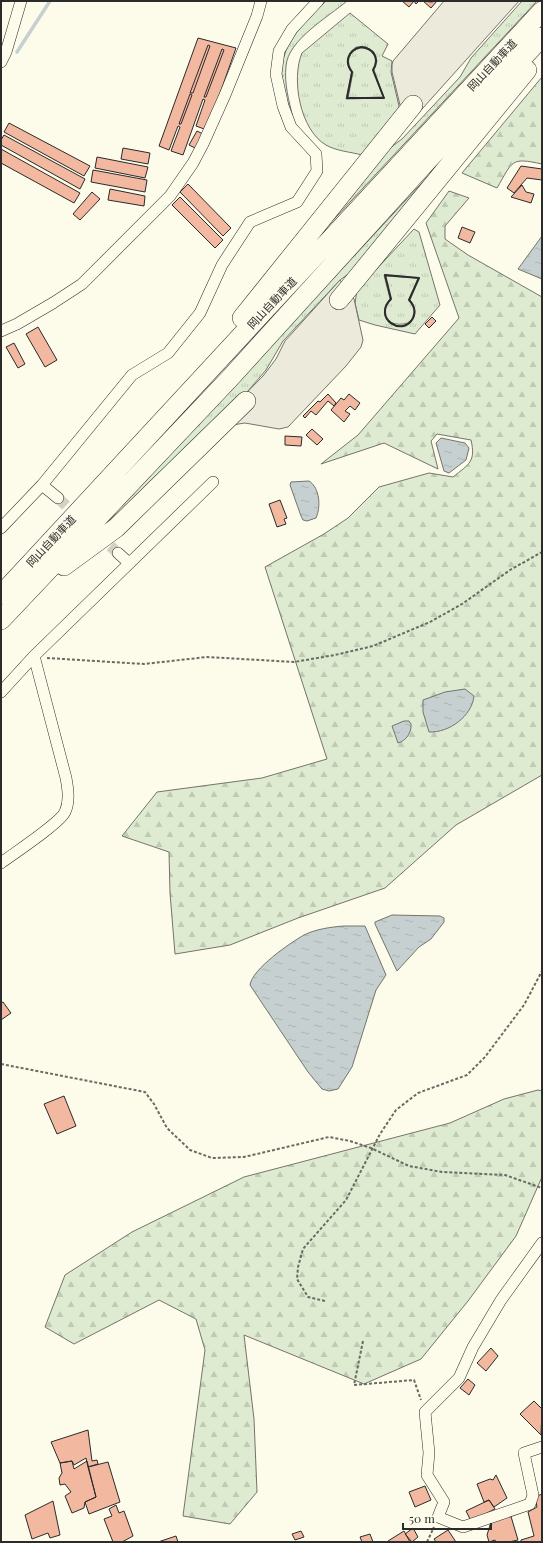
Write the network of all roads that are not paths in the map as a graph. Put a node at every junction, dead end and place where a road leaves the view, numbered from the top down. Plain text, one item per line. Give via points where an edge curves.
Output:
1 (21, 1) edge
2 (261, 1) edge
3 (318, 1) edge
4 (542, 11) edge
5 (542, 37) edge
6 (542, 52) edge
7 (1, 62) edge
8 (413, 105) dead end
9 (339, 300) dead end
10 (1, 331) edge
11 (246, 401) dead end
12 (114, 474) junction
13 (213, 482) dead end
14 (42, 485) junction
15 (58, 498) tunnel mouth
16 (1, 528) edge
17 (118, 553) tunnel mouth
18 (129, 563) junction
19 (28, 592) junction
20 (1, 595) edge
21 (1, 620) edge
22 (34, 656) junction
23 (1, 692) edge
24 (1, 863) edge
25 (542, 1243) edge
26 (542, 1447) edge

1 - 7 street
2 - 10 street via 203,144 170,196 82,284 18,324
3 - 14 street via 292,29 279,51 276,74 291,127 316,154 317,171 297,202 250,222 222,266 200,313 168,353 132,375
4 - 12 highway, 岡山自動車道
5 - 19 highway, 岡山自動車道 via 231,377
6 - 9 highway
8 - 12 highway
11 - 19 highway via 116,528
12 - 20 highway, 岡山自動車道
13 - 18 street
14 - 15 street
14 - 16 street
17 - 18 street
18 - 22 street
19 - 21 highway, 岡山自動車道
22 - 23 street
22 - 24 street via 66,778 68,797 64,813 46,830
25 - 26 street via 501,1300 458,1378 425,1412 429,1453 427,1475 444,1502 438,1517 463,1527 530,1504 533,1495 524,1452

